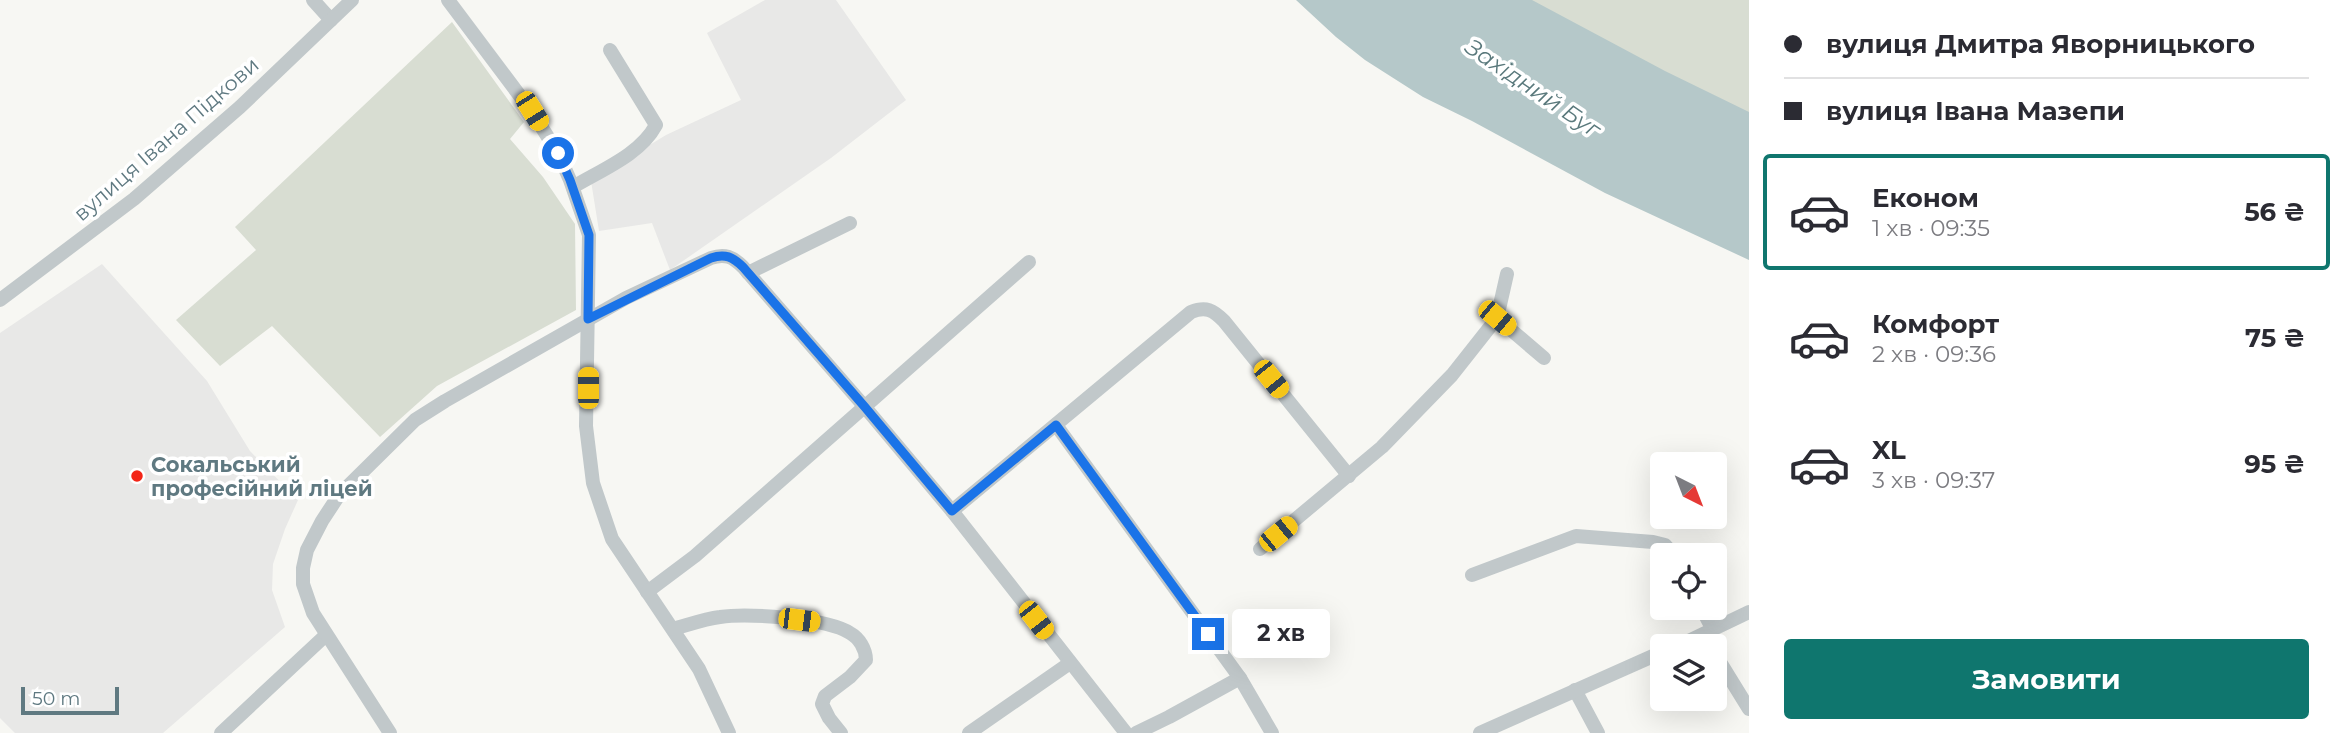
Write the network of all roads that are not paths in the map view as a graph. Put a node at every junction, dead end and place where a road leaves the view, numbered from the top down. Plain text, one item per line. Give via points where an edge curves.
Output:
1 (313, 0) edge
2 (352, 0) edge
3 (448, 0) edge
4 (331, 20) junction
5 (610, 50) dead end
6 (573, 187) junction
7 (849, 223) dead end
8 (1029, 262) dead end
9 (748, 273) junction
10 (1507, 274) dead end
11 (0, 300) edge
12 (1497, 318) junction
13 (588, 319) junction
14 (1544, 358) dead end
15 (864, 406) junction
16 (1056, 425) junction
17 (1349, 476) junction
18 (952, 511) junction
19 (1659, 543) edge
20 (1260, 549) dead end
21 (1472, 575) dead end
22 (647, 592) junction
23 (1749, 612) edge
24 (673, 629) junction
25 (1714, 634) edge
26 (326, 635) junction
27 (1650, 657) edge
28 (1070, 663) junction
29 (1727, 673) edge
30 (1240, 678) junction
31 (1575, 690) junction
32 (1749, 709) edge
33 (221, 733) edge
34 (390, 733) edge
35 (729, 733) edge
36 (841, 733) edge
37 (969, 733) edge
38 (1126, 733) edge
39 (1136, 733) edge
40 (1272, 733) edge
41 (1480, 733) edge
42 (1598, 733) edge

1 - 4 street
2 - 4 street, вулиця Івана Підкови
3 - 6 street via 532,111
4 - 11 street, вулиця Івана Підкови via 134,199
5 - 6 street via 656,125 649,138 627,155
6 - 13 street via 589,235
7 - 9 street
8 - 15 street
9 - 13 street via 729,256 718,255
9 - 15 street
10 - 12 street
12 - 14 street
12 - 17 street via 1423,407
13 - 22 street via 586,426 593,483 612,538
13 - 26 street via 415,420 338,495 307,550 303,568 303,584
15 - 18 street
15 - 22 street via 695,556
16 - 17 street via 1191,312 1205,308 1224,321
16 - 18 street
16 - 30 street
17 - 20 street
18 - 28 street
19 - 21 street via 1576,536
22 - 24 street
23 - 25 street
24 - 35 street via 699,669
24 - 36 street via 720,617 753,615 821,623 849,632 862,644 866,660 825,696 822,704
26 - 33 street
26 - 34 street
27 - 31 street
28 - 37 street
28 - 38 street
29 - 32 street
30 - 39 street
30 - 40 street
31 - 41 street
31 - 42 street

